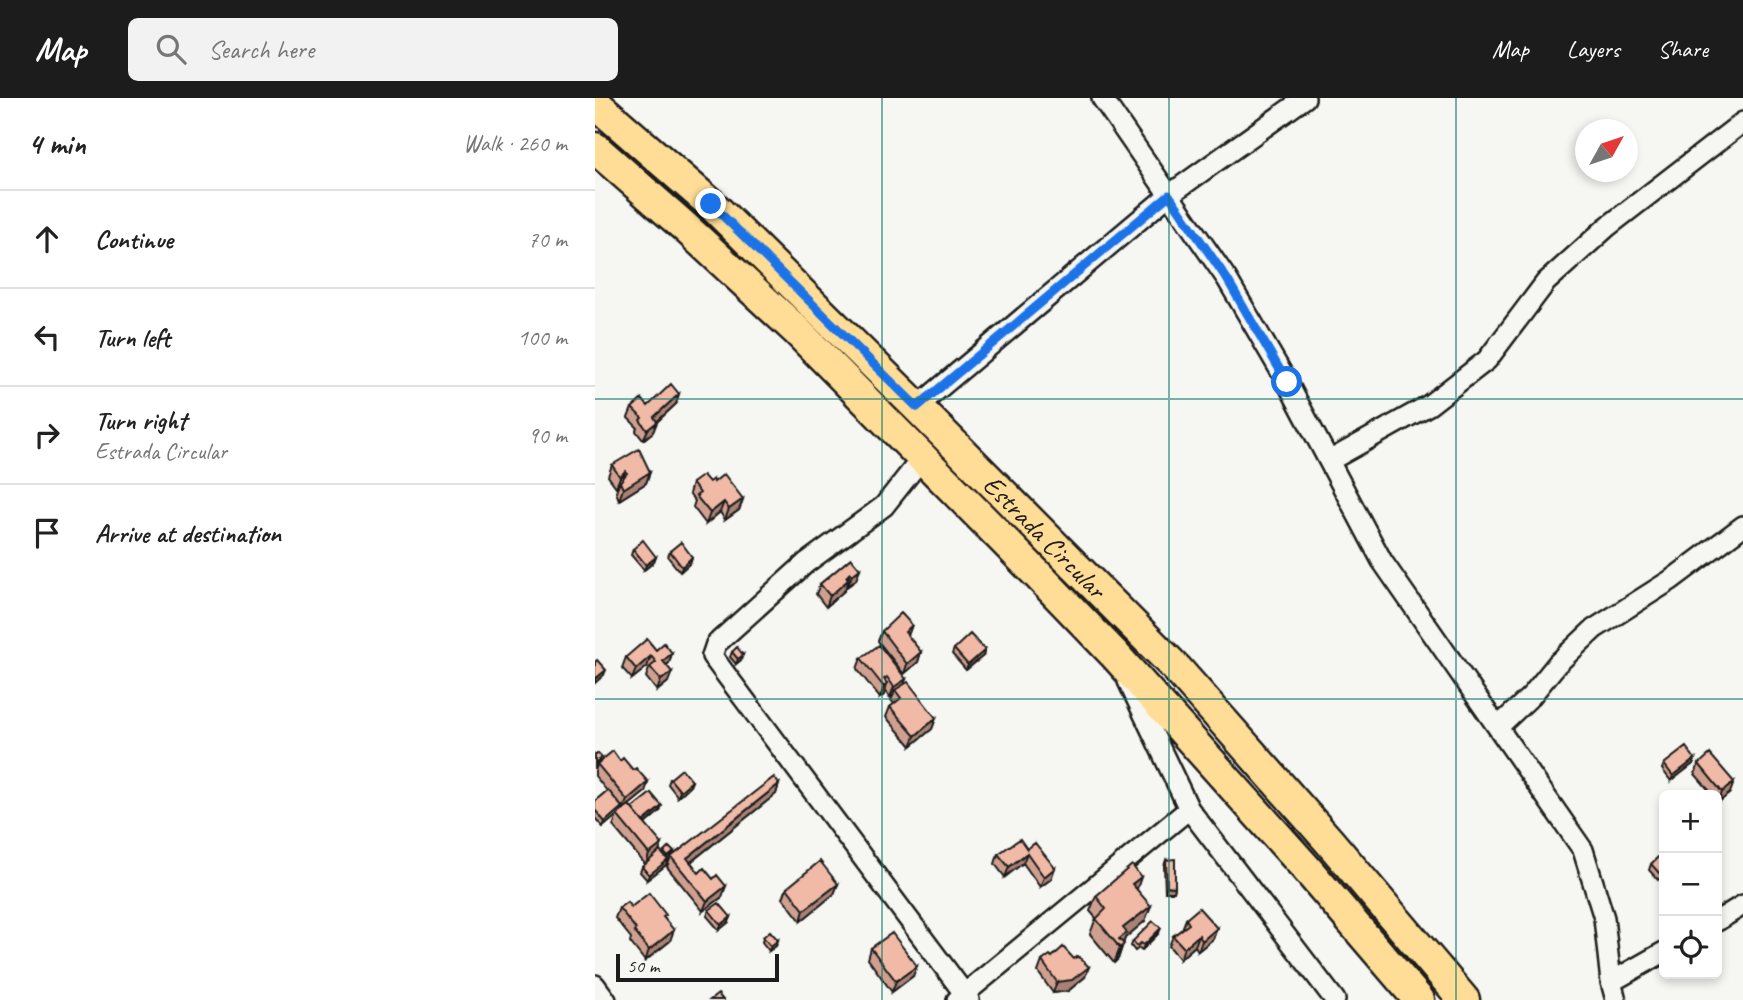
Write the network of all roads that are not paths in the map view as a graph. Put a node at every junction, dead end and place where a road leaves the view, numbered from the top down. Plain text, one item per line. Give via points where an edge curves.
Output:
1 (1102, 98) edge
2 (1305, 98) edge
3 (595, 103) edge
4 (1743, 122) edge
5 (595, 148) edge
6 (1169, 195) junction
7 (917, 407) junction
8 (922, 458) junction
9 (1329, 461) junction
10 (1743, 526) edge
11 (1115, 655) junction
12 (1498, 727) junction
13 (1189, 808) junction
14 (1743, 905) edge
15 (1722, 918) edge
16 (1659, 956) edge
17 (595, 985) edge
18 (1614, 991) edge
19 (963, 998) edge
20 (606, 1000) edge
21 (1335, 1000) edge
22 (1419, 1000) edge
23 (1464, 1000) edge

1 - 6 street
2 - 6 street
3 - 7 main road, Estrada Circular via 711,204
4 - 9 street via 1607,227 1546,282 1487,360 1429,405
5 - 8 main road, Estrada Circular via 797,331
6 - 7 street
6 - 9 street via 1227,279
7 - 23 main road, Estrada Circular via 1177,669
8 - 11 main road, Estrada Circular
8 - 19 street via 884,506 806,563 716,644 712,656
9 - 12 street via 1382,561
10 - 12 street via 1594,629
11 - 13 street
11 - 22 main road, Estrada Circular
12 - 18 street via 1583,850 1604,918
13 - 19 street
13 - 21 street
14 - 15 street
16 - 18 street
17 - 20 street

